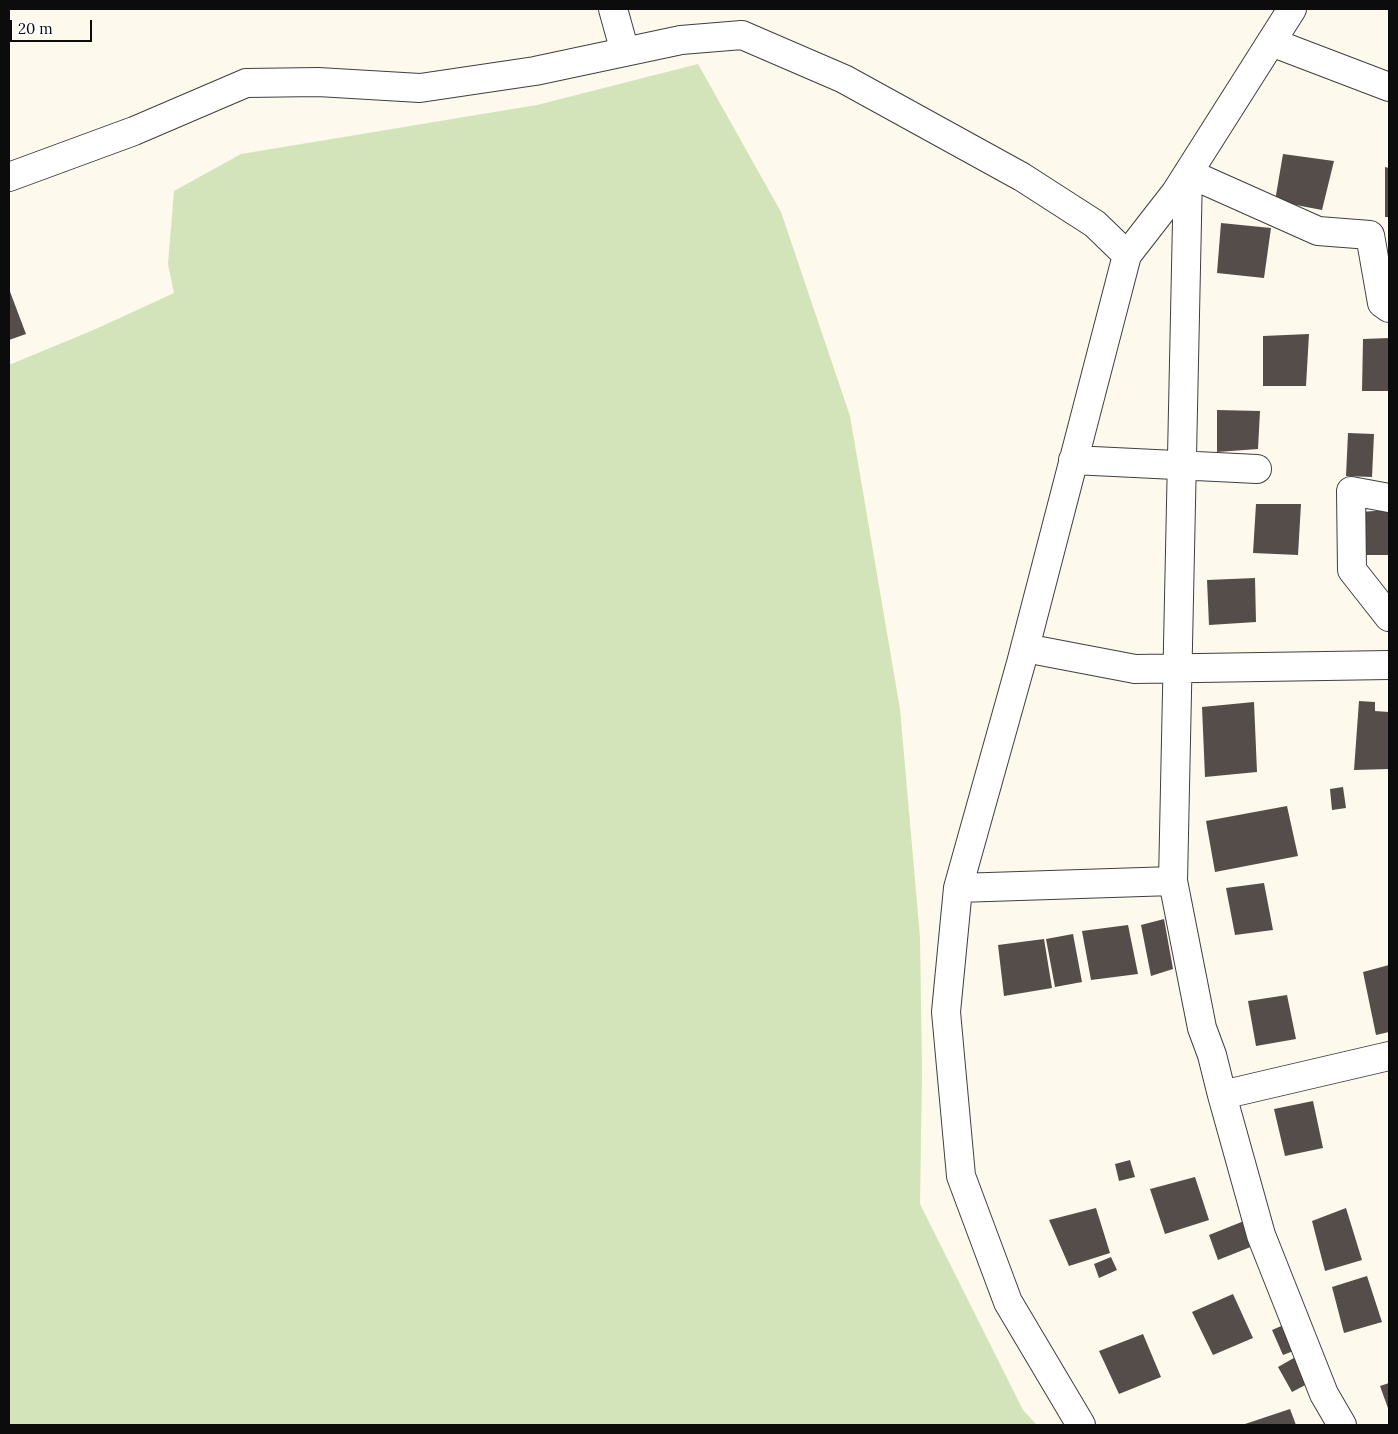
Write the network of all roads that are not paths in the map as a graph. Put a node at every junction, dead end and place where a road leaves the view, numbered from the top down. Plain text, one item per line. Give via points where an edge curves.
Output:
1 (613, 9) edge
2 (1292, 9) edge
3 (1271, 42) junction
4 (625, 52) junction
5 (1389, 87) edge
6 (1188, 173) junction
7 (9, 177) edge
8 (1126, 255) junction
9 (1389, 308) edge
10 (1073, 460) junction
11 (1182, 465) junction
12 (1257, 469) dead end
13 (1389, 498) edge
14 (1389, 618) edge
15 (1025, 648) junction
16 (1389, 665) edge
17 (1177, 669) junction
18 (1172, 881) junction
19 (958, 888) junction
20 (1389, 1056) edge
21 (1222, 1095) junction
22 (1081, 1425) edge
23 (1342, 1425) edge

1 - 4 street
2 - 3 street
3 - 5 street
3 - 6 street
4 - 7 street via 535,71 420,88 318,82 246,83 134,131
4 - 8 street via 682,40 742,34 844,79 1022,177 1095,224
6 - 8 street
6 - 9 street via 1318,231 1370,235 1382,303
6 - 11 street
8 - 10 street
10 - 11 street
10 - 15 street
11 - 12 street
11 - 17 street
13 - 14 street via 1351,491 1352,570
15 - 17 street via 1134,669
15 - 19 street
16 - 17 street
17 - 18 street
18 - 19 street
18 - 21 street via 1202,1028
19 - 22 street via 946,1012 961,1176 1008,1302
20 - 21 street
21 - 23 street via 1261,1235 1324,1394

